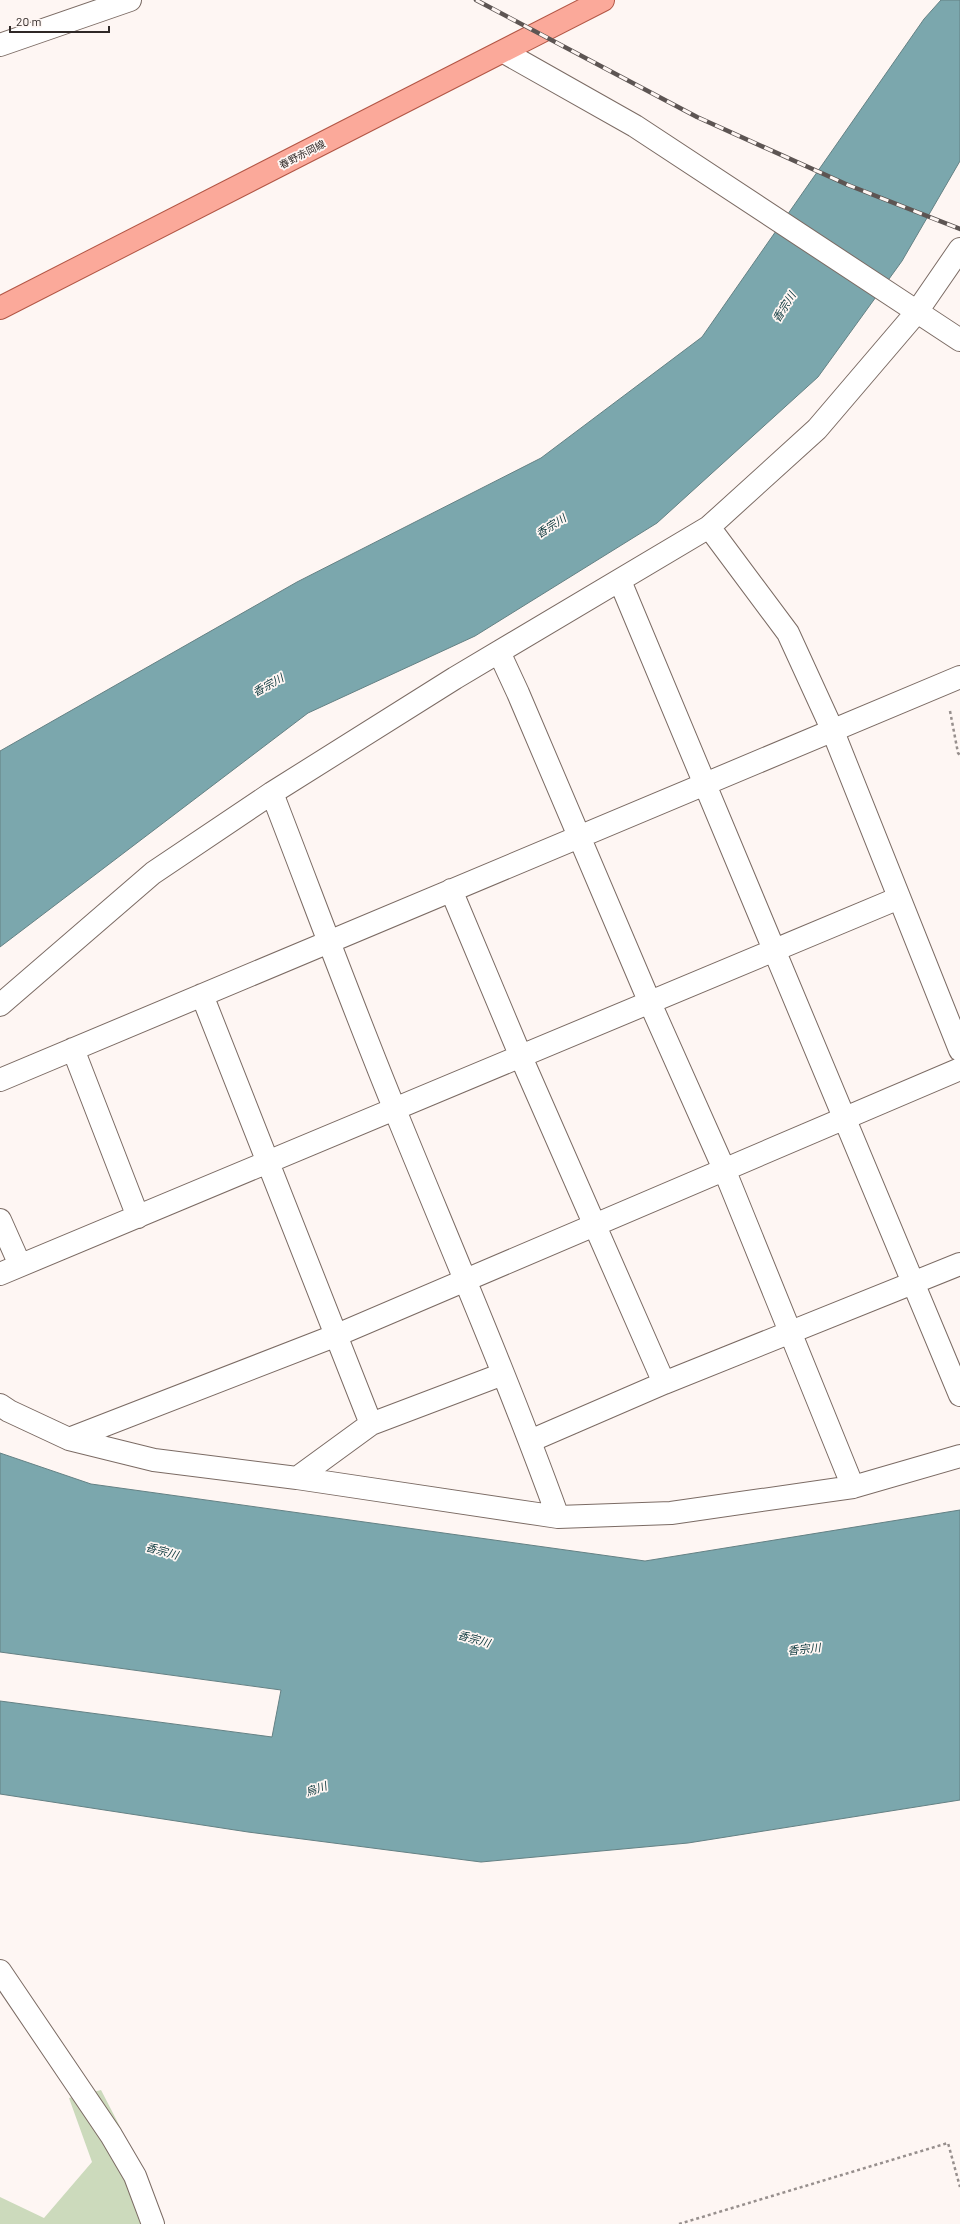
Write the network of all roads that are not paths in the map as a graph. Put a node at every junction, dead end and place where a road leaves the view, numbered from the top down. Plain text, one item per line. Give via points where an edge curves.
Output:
1 (130, 0) edge
2 (602, 0) edge
3 (0, 45) edge
4 (504, 52) junction
5 (960, 249) edge
6 (0, 308) edge
7 (910, 308) junction
8 (960, 340) edge
9 (709, 526) junction
10 (620, 581) junction
11 (499, 652) junction
12 (953, 680) edge
13 (832, 729) junction
14 (704, 784) junction
15 (272, 793) junction
16 (580, 836) junction
17 (451, 890) junction
18 (899, 898) junction
19 (330, 941) junction
20 (774, 951) junction
21 (202, 995) junction
22 (650, 1003) junction
23 (0, 1005) edge
24 (73, 1049) junction
25 (960, 1050) edge
26 (521, 1057) junction
27 (960, 1069) edge
28 (0, 1080) edge
29 (395, 1109) junction
30 (843, 1119) junction
31 (268, 1162) junction
32 (724, 1169) junction
33 (138, 1217) junction
34 (0, 1220) edge
35 (595, 1224) junction
36 (960, 1264) edge
37 (20, 1265) junction
38 (0, 1274) edge
39 (466, 1279) junction
40 (912, 1284) junction
41 (791, 1333) junction
42 (337, 1335) junction
43 (503, 1374) junction
44 (664, 1383) junction
45 (960, 1395) edge
46 (0, 1405) edge
47 (371, 1424) junction
48 (69, 1440) junction
49 (530, 1441) junction
50 (960, 1456) edge
51 (296, 1478) junction
52 (853, 1487) junction
53 (558, 1517) junction
54 (0, 1971) edge
55 (154, 2224) edge

1 - 3 street
2 - 4 main road, 春野赤岡線
4 - 6 main road, 春野赤岡線
4 - 7 street via 635,126
5 - 7 street
7 - 8 street
7 - 9 street via 817,429
9 - 10 street
9 - 13 street via 788,633
10 - 11 street
10 - 14 street
11 - 15 street
11 - 16 street
12 - 13 street
13 - 14 street
13 - 18 street
14 - 16 street
14 - 20 street
15 - 19 street
15 - 23 street via 153,873
16 - 17 street
16 - 22 street
17 - 19 street
17 - 26 street
18 - 20 street
18 - 25 street
19 - 21 street
19 - 29 street
20 - 22 street
20 - 30 street
21 - 24 street
21 - 31 street
22 - 26 street
22 - 32 street
24 - 28 street
24 - 33 street
26 - 29 street
26 - 35 street
27 - 30 street
29 - 31 street
29 - 39 street
30 - 32 street
30 - 40 street
31 - 33 street
31 - 42 street
32 - 35 street
32 - 41 street
33 - 37 street
34 - 37 street
35 - 39 street
35 - 44 street
36 - 40 street
37 - 38 street
39 - 42 street
39 - 43 street
40 - 41 street
40 - 45 street
41 - 44 street
41 - 52 street
42 - 47 street
42 - 48 street
43 - 47 street
43 - 49 street
44 - 49 street
46 - 48 street
47 - 51 street
48 - 51 street via 154,1460
49 - 53 street
50 - 52 street
51 - 53 street
52 - 53 street via 671,1513
54 - 55 street via 111,2135 135,2176

